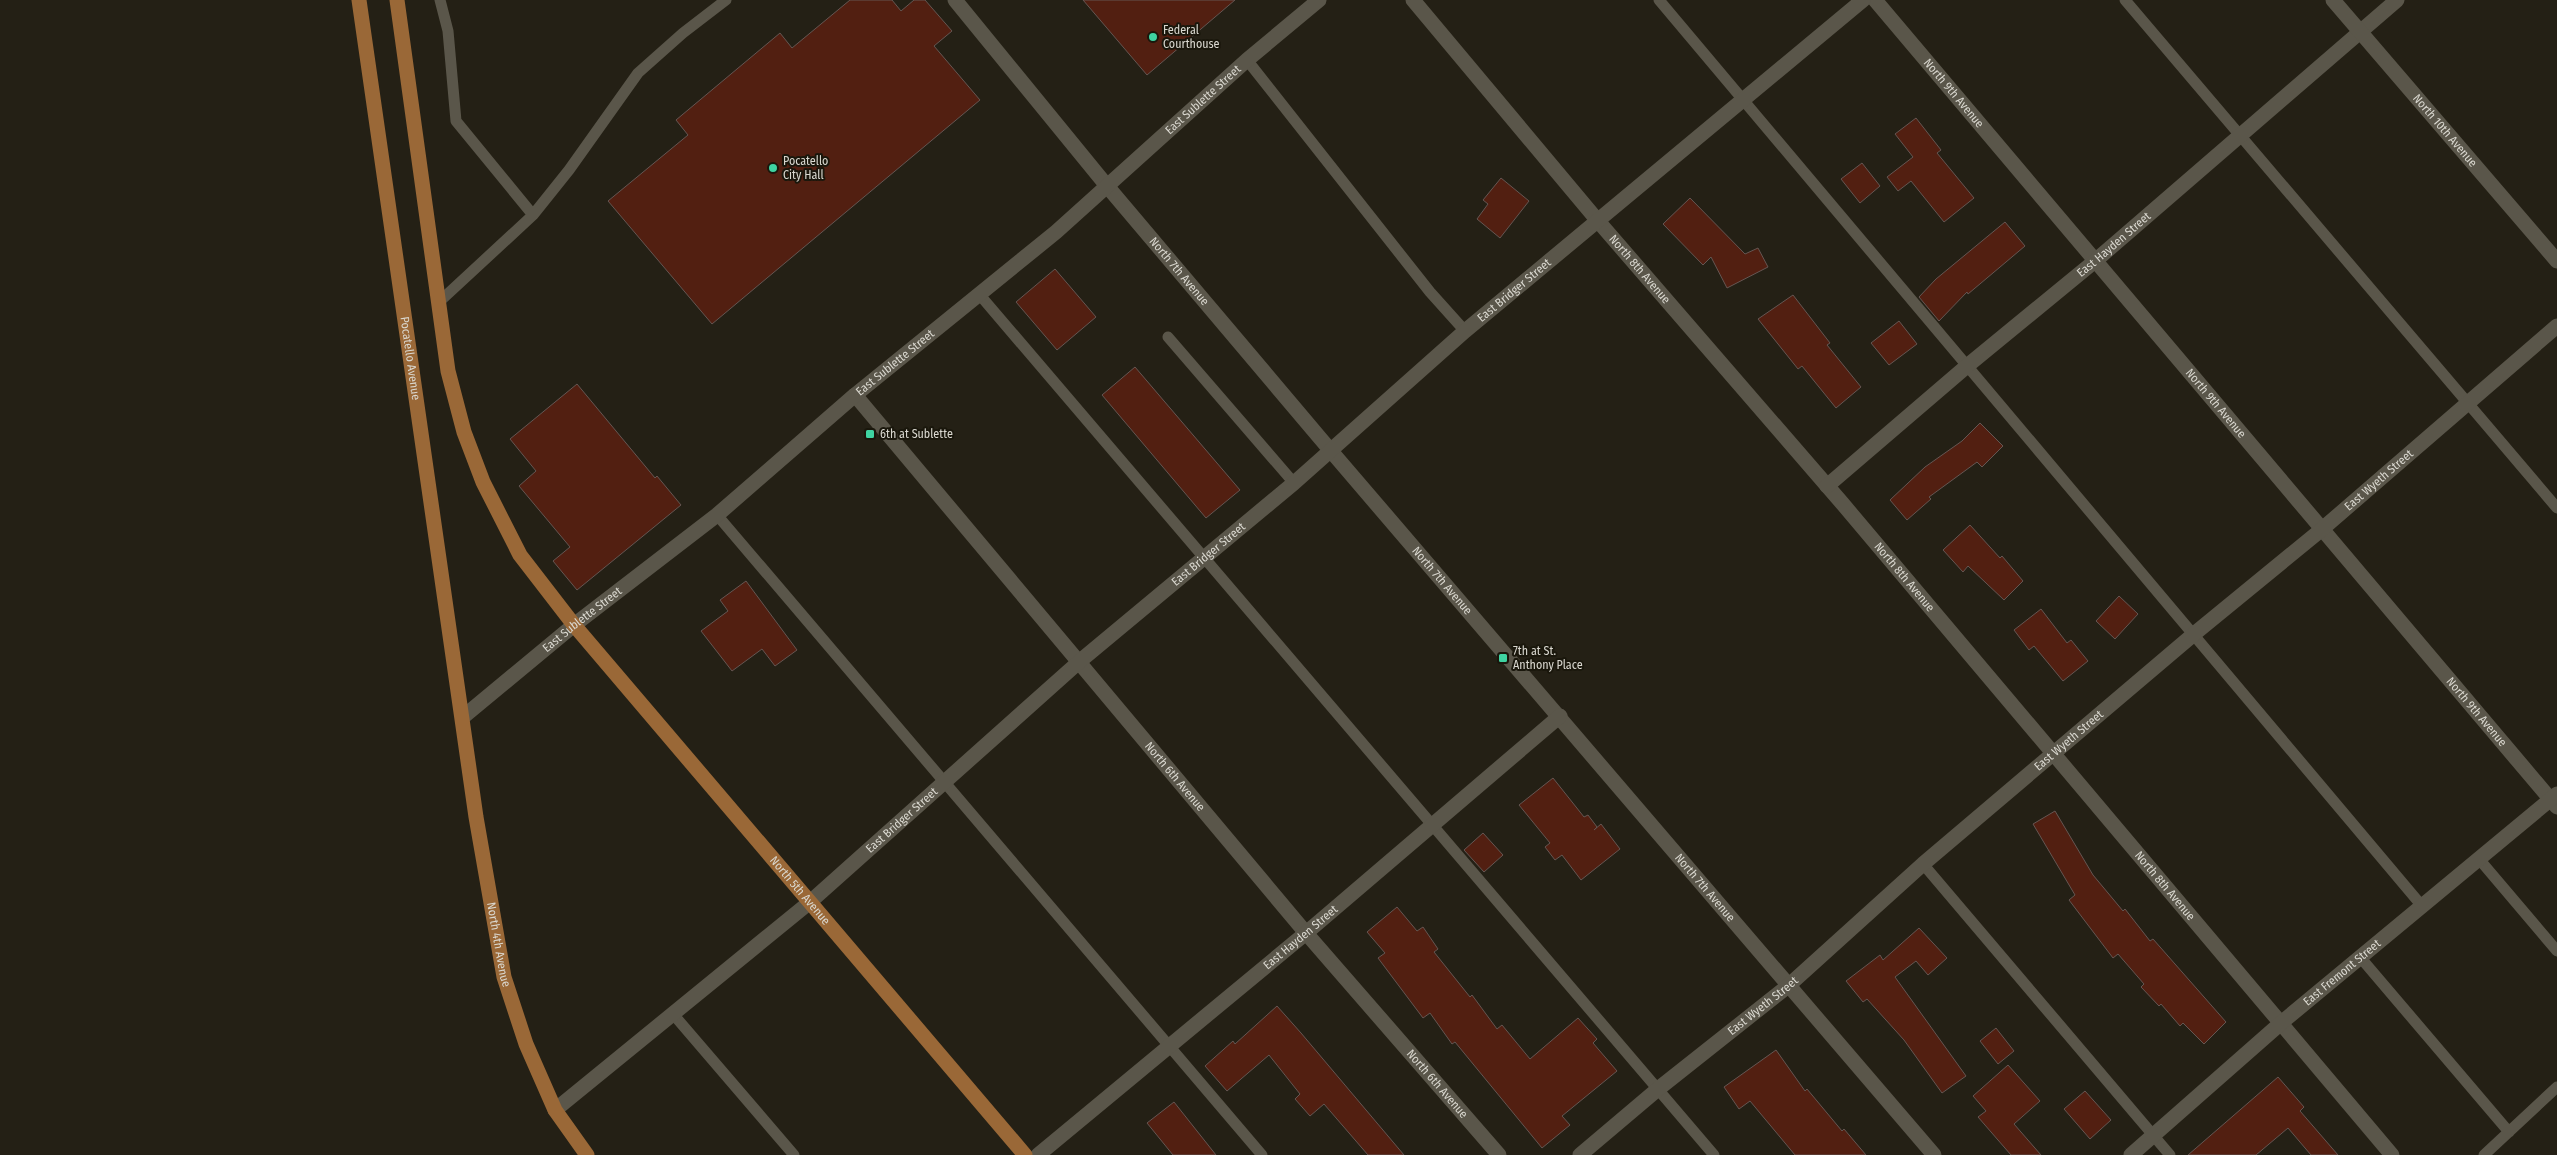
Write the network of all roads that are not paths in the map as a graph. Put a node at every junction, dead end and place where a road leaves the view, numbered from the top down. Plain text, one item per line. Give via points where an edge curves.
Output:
1 (359, 0) edge
2 (397, 0) edge
3 (440, 0) edge
4 (726, 0) edge
5 (955, 0) edge
6 (1319, 0) edge
7 (1414, 0) edge
8 (1659, 0) edge
9 (1863, 0) edge
10 (1875, 0) edge
11 (2125, 0) edge
12 (2333, 0) edge
13 (2397, 0) edge
14 (2360, 32) junction
15 (1247, 60) junction
16 (1743, 99) junction
17 (2239, 134) junction
18 (1108, 186) junction
19 (533, 215) junction
20 (1598, 221) junction
21 (2095, 261) junction
22 (2557, 261) edge
23 (979, 294) junction
24 (439, 302) junction
25 (2557, 326) edge
26 (1465, 331) junction
27 (1168, 338) dead end
28 (1967, 366) junction
29 (854, 394) junction
30 (2467, 402) junction
31 (1331, 451) junction
32 (1294, 483) junction
33 (1827, 486) junction
34 (2557, 508) edge
35 (716, 515) junction
36 (2321, 530) junction
37 (1205, 559) junction
38 (574, 625) junction
39 (2194, 634) junction
40 (1080, 661) junction
41 (1560, 716) junction
42 (463, 717) junction
43 (2053, 754) junction
44 (945, 783) junction
45 (2555, 800) edge
46 (1433, 826) junction
47 (2479, 859) junction
48 (1923, 864) junction
49 (810, 902) junction
50 (2422, 906) junction
51 (1306, 933) junction
52 (2557, 952) edge
53 (2360, 957) junction
54 (1788, 986) junction
55 (673, 1014) junction
56 (2281, 1024) junction
57 (1170, 1047) junction
58 (2557, 1087) edge
59 (1658, 1089) junction
60 (555, 1110) junction
61 (2509, 1132) junction
62 (2154, 1136) junction
63 (586, 1155) edge
64 (794, 1155) edge
65 (1025, 1155) edge
66 (1038, 1155) edge
67 (1262, 1155) edge
68 (1500, 1155) edge
69 (1580, 1155) edge
70 (1714, 1155) edge
71 (1934, 1155) edge
72 (2131, 1155) edge
73 (2170, 1155) edge
74 (2392, 1155) edge
75 (2484, 1155) edge

1 - 42 main road, Pocatello Avenue
2 - 24 main road
3 - 19 lane via 448,31 456,121
4 - 19 lane via 638,73
5 - 18 street, North 7th Avenue
6 - 15 street, East Sublette Street
7 - 20 street, North 8th Avenue
8 - 16 lane
9 - 16 street, East Bridger Street
10 - 21 street, North 9th Avenue
11 - 17 lane
12 - 14 street, North 10th Avenue
13 - 14 street, East Hayden Street
14 - 17 street, East Hayden Street
14 - 22 street, North 10th Avenue
15 - 18 street, East Sublette Street
15 - 26 lane via 1430,292
16 - 20 street, East Bridger Street
16 - 28 lane
17 - 21 street, East Hayden Street
17 - 30 lane
18 - 23 street, East Sublette Street
18 - 31 street, North 7th Avenue
19 - 24 lane
20 - 26 street, East Bridger Street
20 - 33 street, North 8th Avenue
21 - 28 street, East Hayden Street
21 - 36 street, North 9th Avenue
23 - 29 street, East Sublette Street
23 - 37 lane
24 - 38 main road via 448,371 464,432 483,482 520,555
25 - 30 street, East Wyeth Street
26 - 31 street, East Bridger Street
27 - 32 lane
28 - 33 street, East Hayden Street
28 - 39 lane
29 - 35 street, East Sublette Street
29 - 40 street, North 6th Avenue
30 - 34 lane
30 - 36 street, East Wyeth Street
31 - 32 street, East Bridger Street
31 - 41 street, North 7th Avenue
32 - 37 street, East Bridger Street
33 - 43 street, North 8th Avenue
35 - 38 street, East Sublette Street
35 - 44 lane
36 - 39 street, East Wyeth Street
36 - 45 street, North 9th Avenue
37 - 40 street, East Bridger Street
37 - 46 lane
38 - 42 street, East Sublette Street
38 - 49 main road, North 5th Avenue
39 - 43 street, East Wyeth Street
39 - 50 lane
40 - 44 street, East Bridger Street
40 - 51 street, North 6th Avenue
41 - 46 street, East Hayden Street
41 - 54 street, North 7th Avenue
42 - 60 main road, North 4th Avenue via 476,817 504,978 526,1044
43 - 48 street, East Wyeth Street
43 - 56 street, North 8th Avenue
44 - 49 street, East Bridger Street
44 - 57 lane
45 - 47 street, East Fremont Street
46 - 51 street, East Hayden Street
46 - 59 lane
47 - 50 street, East Fremont Street
47 - 52 lane
48 - 54 street, East Wyeth Street
48 - 62 lane
49 - 55 street, East Bridger Street
49 - 65 main road, North 5th Avenue
50 - 53 street, East Fremont Street
51 - 57 street, East Hayden Street
51 - 68 street, North 6th Avenue
53 - 56 street, East Fremont Street
53 - 61 lane
54 - 59 street, East Wyeth Street
54 - 71 street, North 7th Avenue
55 - 60 street, East Bridger Street
55 - 64 lane
56 - 62 street, East Fremont Street
56 - 74 street, North 8th Avenue
57 - 66 street, East Hayden Street
57 - 67 lane
58 - 61 lane
59 - 69 street, East Wyeth Street
59 - 70 lane
60 - 63 main road, North 4th Avenue
61 - 75 lane
62 - 72 street, East Fremont Street
62 - 73 lane

